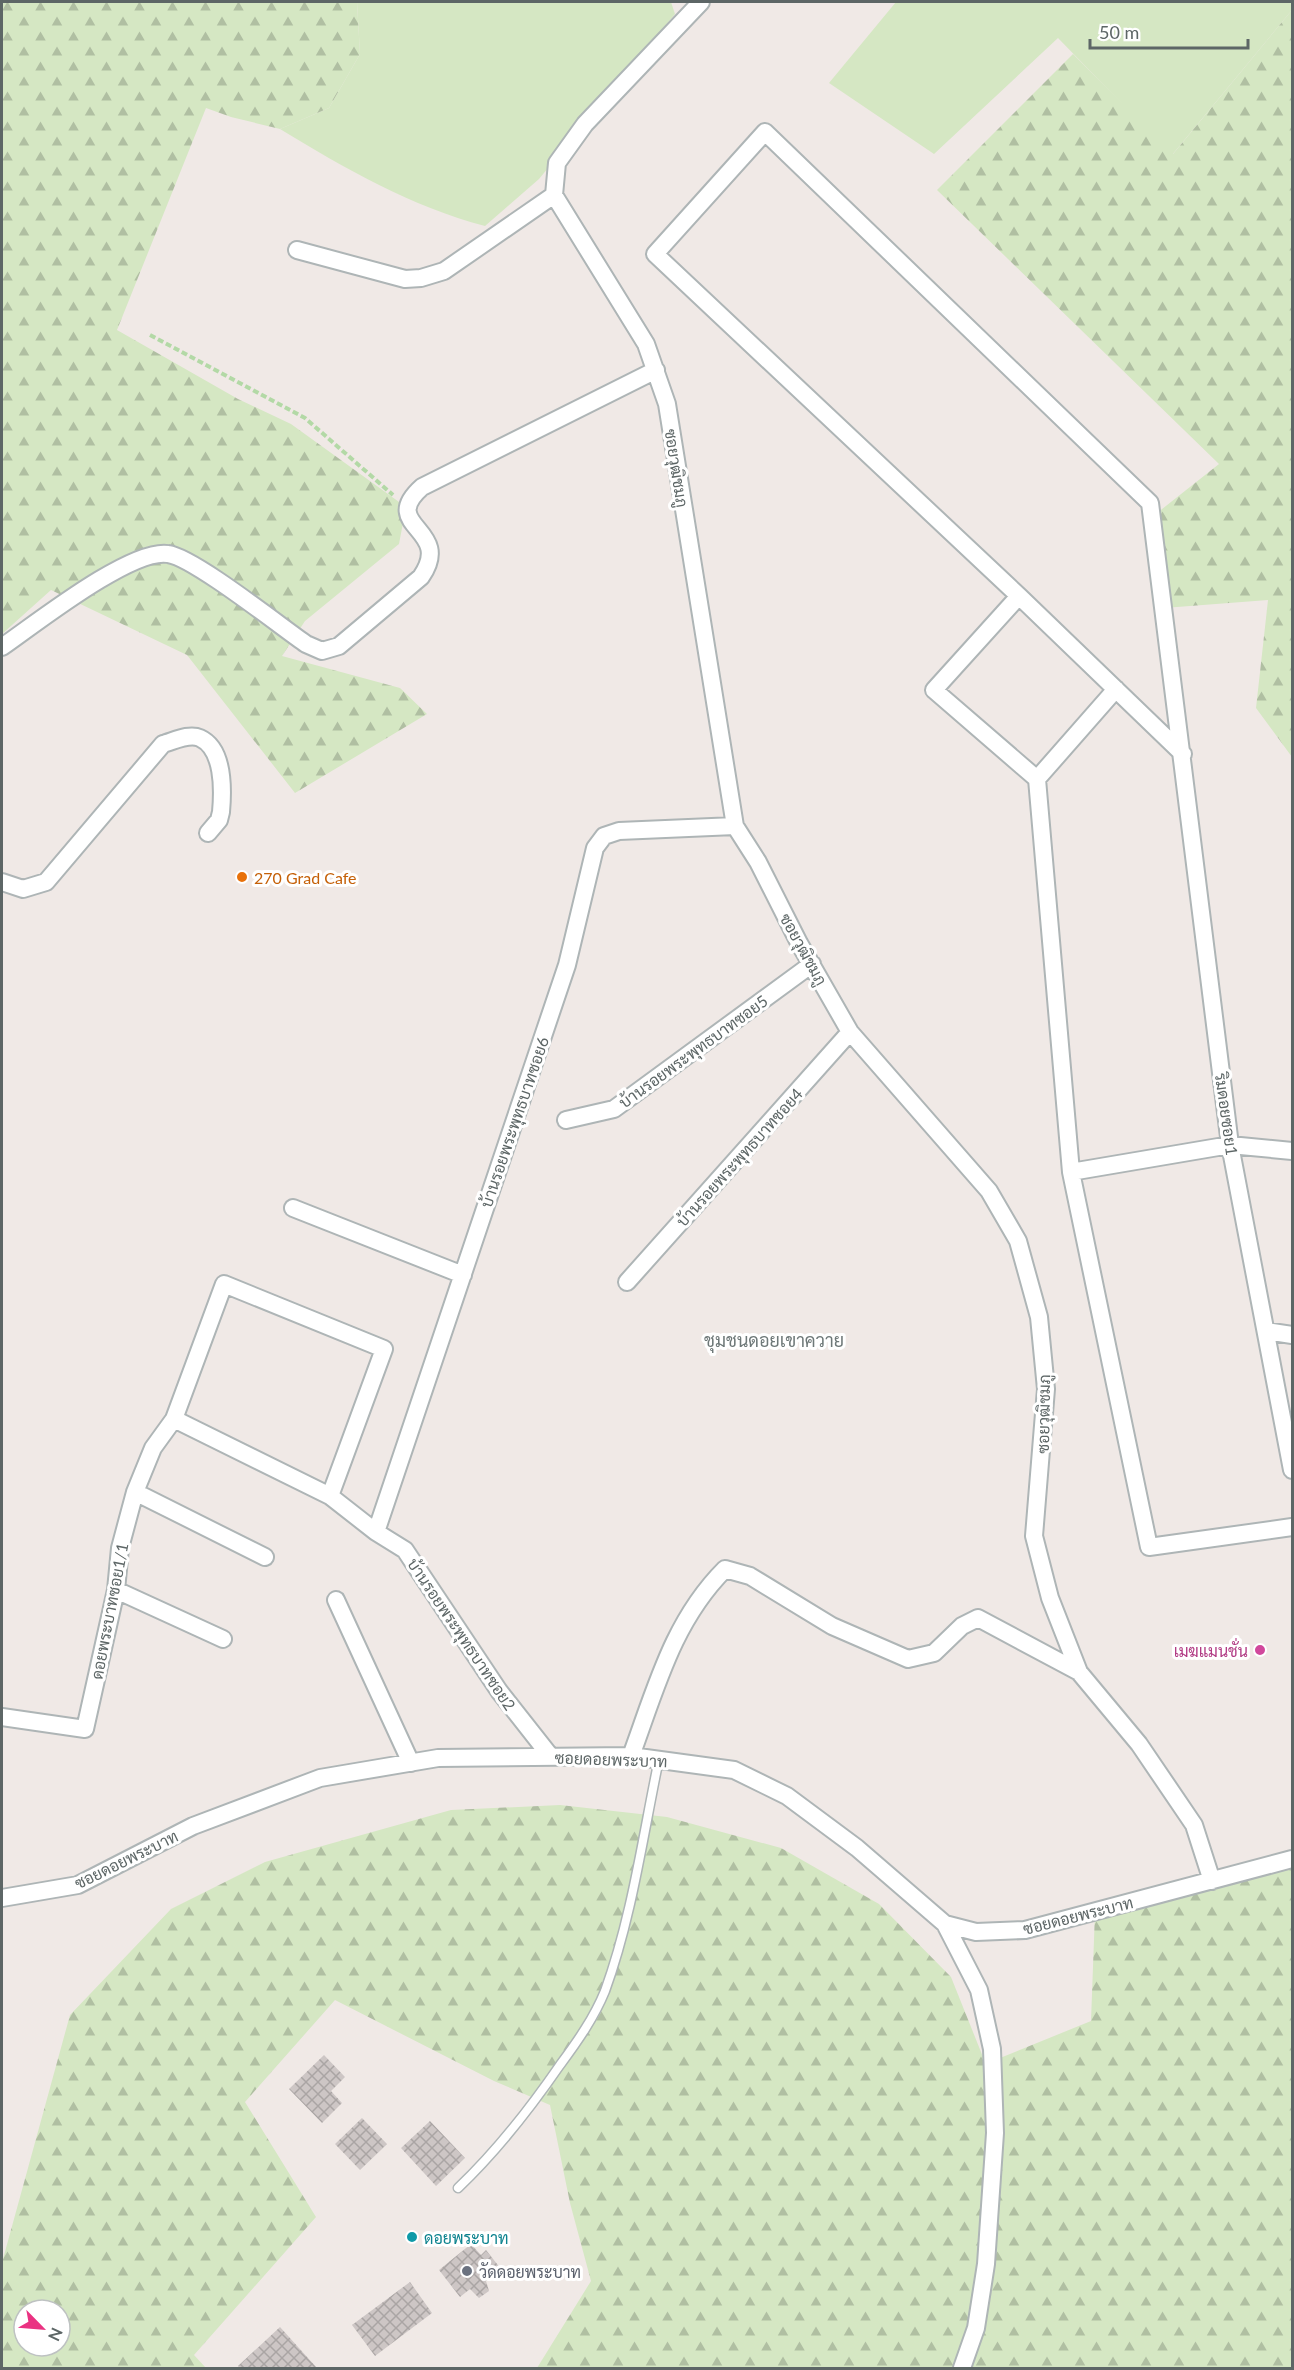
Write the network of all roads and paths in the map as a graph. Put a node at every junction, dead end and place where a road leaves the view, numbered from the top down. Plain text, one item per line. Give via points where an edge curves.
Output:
1 (700, 2) edge
2 (554, 195) junction
3 (297, 250) dead end
4 (150, 335) dead end
5 (656, 370) junction
6 (406, 507) junction
7 (1019, 596) junction
8 (2, 647) edge
9 (1116, 689) junction
10 (1183, 754) junction
11 (1037, 779) junction
12 (735, 826) junction
13 (208, 833) dead end
14 (2, 882) edge
15 (812, 964) junction
16 (850, 1032) junction
17 (567, 1120) dead end
18 (1230, 1145) junction
19 (1293, 1151) edge
20 (1071, 1172) junction
21 (293, 1208) dead end
22 (463, 1275) junction
23 (627, 1282) dead end
24 (1266, 1331) junction
25 (1293, 1335) edge
26 (174, 1419) junction
27 (1293, 1470) edge
28 (135, 1492) junction
29 (330, 1496) junction
30 (1293, 1527) edge
31 (376, 1532) junction
32 (264, 1557) dead end
33 (116, 1590) junction
34 (336, 1600) dead end
35 (223, 1639) dead end
36 (1079, 1672) junction
37 (2, 1717) edge
38 (631, 1756) junction
39 (551, 1757) junction
40 (659, 1758) junction
41 (411, 1763) junction
42 (1293, 1859) edge
43 (1212, 1881) junction
44 (2, 1898) edge
45 (945, 1924) junction
46 (458, 2188) dead end
47 (962, 2368) edge

1 - 2 street via 585,124 557,163
2 - 3 street via 444,271 421,278 405,279
2 - 5 street, ซอยวุฒิชมภู via 646,344
4 - 6 path via 305,418
5 - 6 street via 422,487 410,497
5 - 12 street, ซอยวุฒิชมภู via 667,404
6 - 8 street via 411,521 428,541 431,562 421,577 339,646 322,651 306,644 198,569 168,554 151,554 116,569
7 - 9 street
7 - 10 street, ริมดอยซอย1 via 655,254 765,132 1150,503
7 - 11 street via 934,690
9 - 10 street
9 - 11 street
10 - 18 street, ริมดอยซอย1
11 - 20 street
12 - 15 street, ซอยวุฒิชมภู
12 - 22 street, บ้านรอยพระพุทธบาทซอย6 via 619,831 604,836 596,848 567,965
13 - 14 street via 221,812 218,761 213,747 199,737 184,737 164,744 46,882 23,889
15 - 16 street, ซอยวุฒิชมภู
15 - 17 street, บ้านรอยพระพุทธบาทซอย5 via 614,1109
16 - 23 street, บ้านรอยพระพุทธบาทซอย4
16 - 36 street, ซอยวุฒิชมภู via 989,1191 1018,1241 1039,1317 1046,1389 1034,1536 1050,1598
18 - 19 street
18 - 20 street
18 - 24 street, ริมดอยซอย1
20 - 30 street via 1149,1547
21 - 22 street
22 - 31 street, บ้านรอยพระพุทธบาทซอย6
24 - 25 street
24 - 27 street, ริมดอยซอย1
26 - 28 street, ดอยพระบาทซอย1/1 via 153,1448
26 - 29 street, บ้านรอยพระพุทธบาทซอย2
26 - 29 street, ดอยพระบาทซอย1/1 via 224,1284 384,1349
28 - 32 street
28 - 33 street, ดอยพระบาทซอย1/1 via 120,1548
29 - 31 street, บ้านรอยพระพุทธบาทซอย2
31 - 39 street, บ้านรอยพระพุทธบาทซอย2 via 405,1550 499,1691
33 - 35 street
33 - 37 street, ดอยพระบาทซอย1/1 via 85,1729
34 - 41 street
36 - 38 street via 978,1618 962,1626 934,1653 908,1659 832,1626 750,1576 725,1569 703,1591 673,1641
36 - 43 street, ซอยวุฒิชมภู via 1139,1744 1194,1825
38 - 39 street, ซอยดอยพระบาท
38 - 40 street, ซอยดอยพระบาท
39 - 41 street, ซอยดอยพระบาท via 438,1758
40 - 45 street, ซอยดอยพระบาท via 734,1770 787,1796 857,1848
40 - 46 lane via 628,1906 604,1991 584,2031 526,2115 493,2155
41 - 44 street, ซอยดอยพระบาท via 320,1778 193,1826 78,1885
42 - 43 street, ซอยดอยพระบาท
43 - 45 street, ซอยดอยพระบาท via 1025,1930 976,1932
45 - 47 street via 979,1990 992,2049 994,2133 986,2264 976,2328

